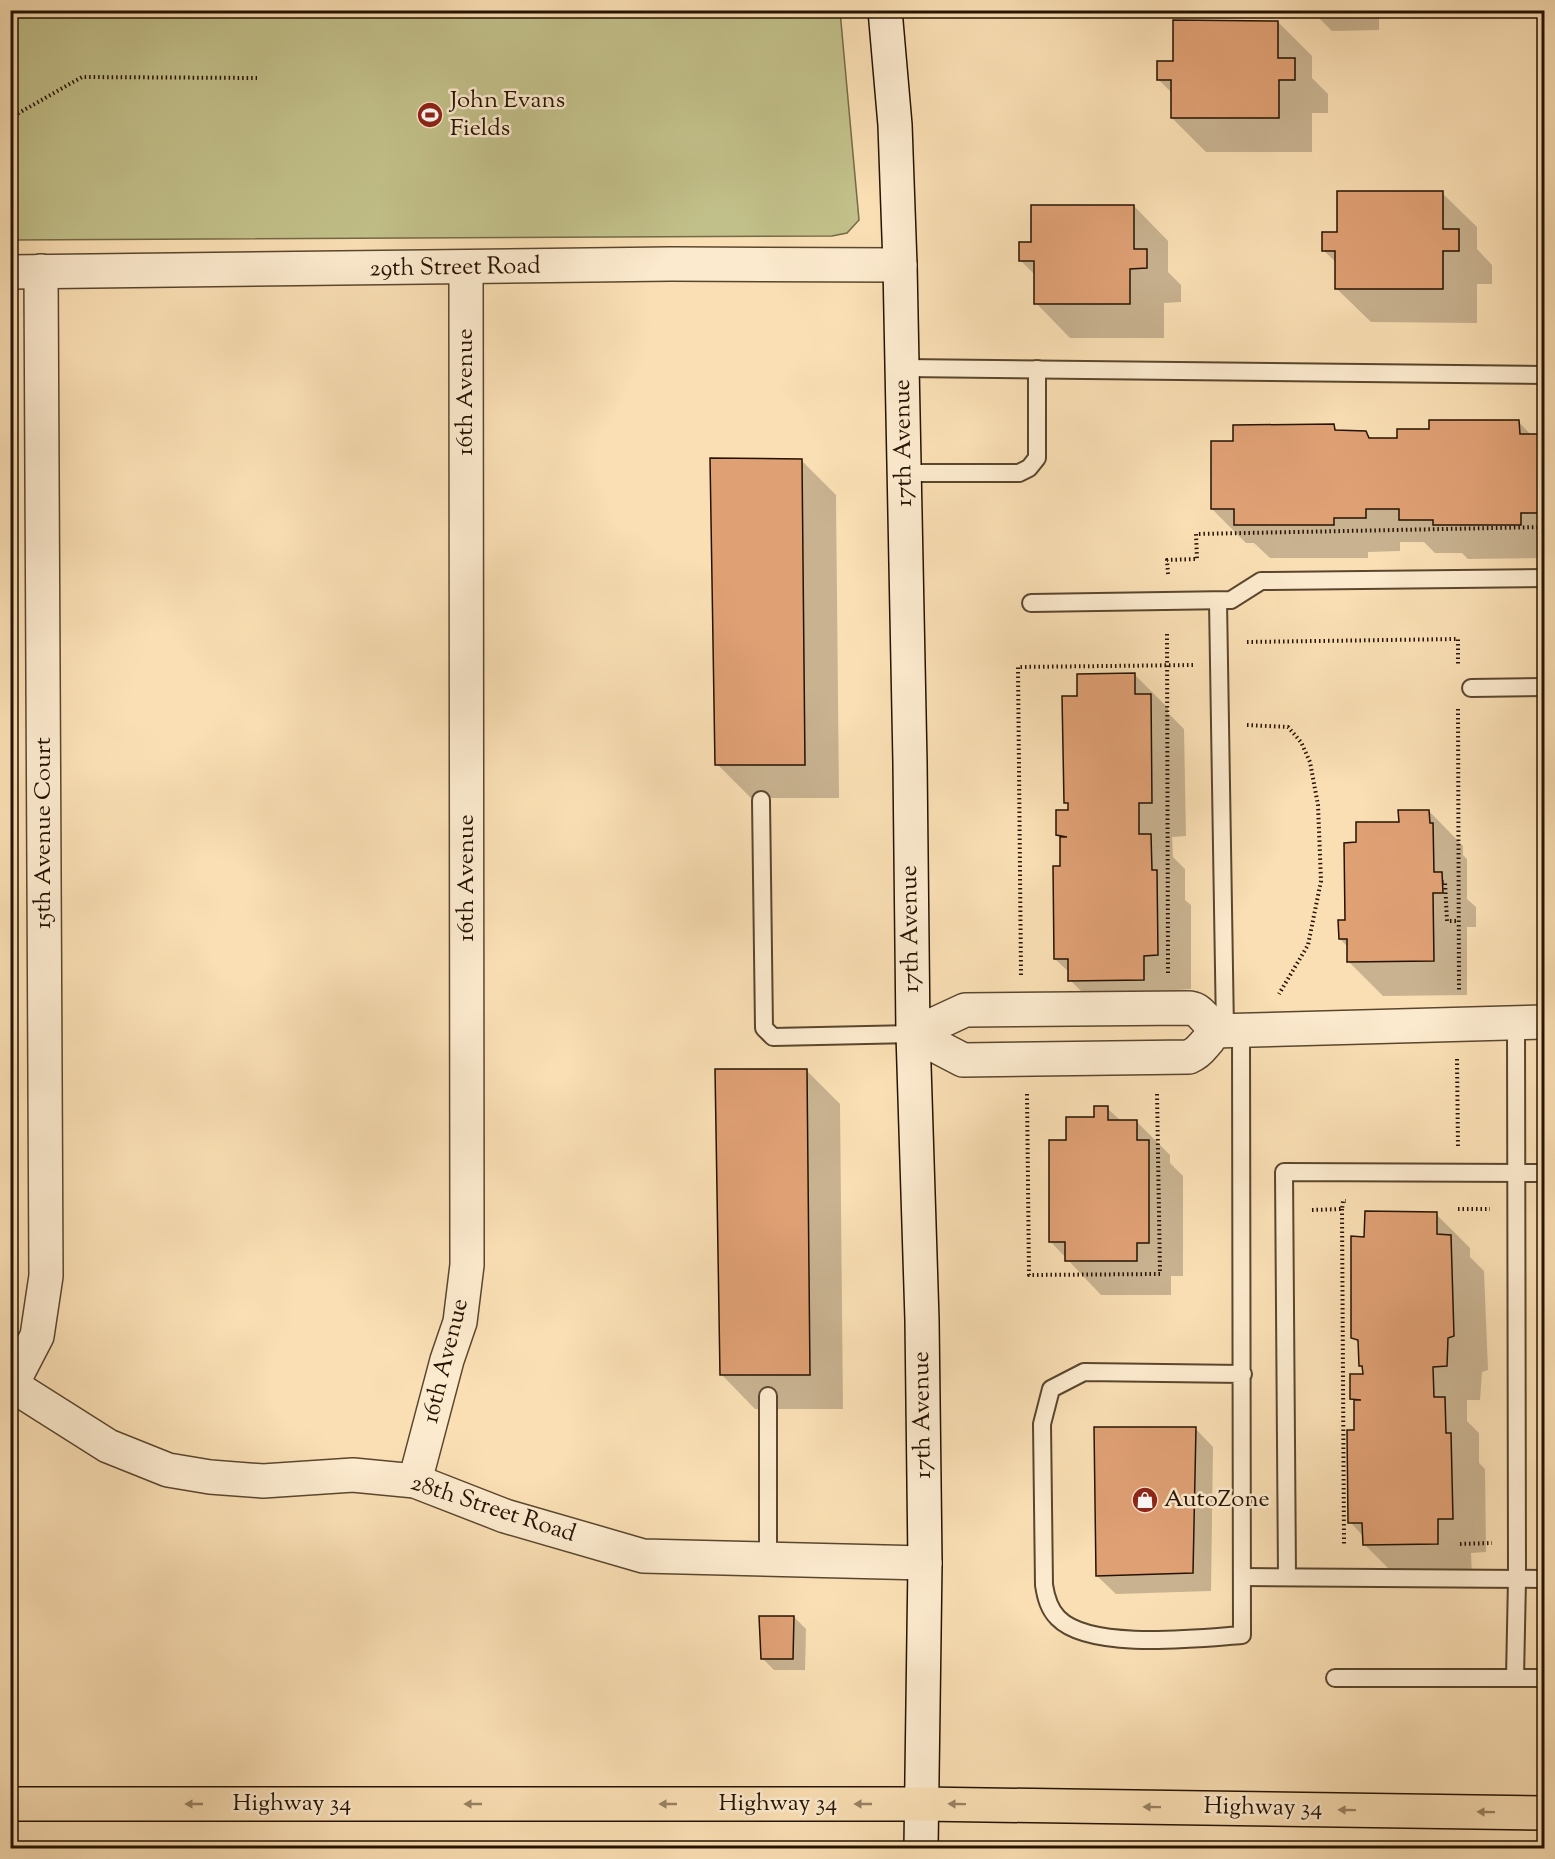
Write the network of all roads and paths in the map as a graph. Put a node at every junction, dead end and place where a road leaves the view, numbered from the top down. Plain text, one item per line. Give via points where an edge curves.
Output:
1 (885, 10) edge
2 (257, 78) dead end
3 (10, 118) edge
4 (900, 265) junction
5 (466, 268) junction
6 (26, 272) edge
7 (903, 368) junction
8 (1037, 369) junction
9 (1545, 375) edge
10 (905, 473) junction
11 (1545, 527) edge
12 (1545, 578) edge
13 (1168, 582) dead end
14 (1218, 601) junction
15 (1031, 603) dead end
16 (1167, 634) dead end
17 (1247, 650) dead end
18 (1199, 665) dead end
19 (1167, 666) junction
20 (1458, 674) dead end
21 (1545, 687) edge
22 (1464, 693) joint
23 (1247, 714) dead end
24 (761, 800) dead end
25 (1442, 882) dead end
26 (1459, 921) junction
27 (1168, 983) dead end
28 (1021, 985) dead end
29 (1279, 994) dead end
30 (1459, 996) dead end
31 (1530, 1022) edge
32 (1226, 1030) junction
33 (913, 1034) junction
34 (1457, 1059) dead end
35 (1027, 1087) dead end
36 (1157, 1087) dead end
37 (1458, 1149) dead end
38 (1517, 1173) junction
39 (1545, 1173) edge
40 (1354, 1201) dead end
41 (1342, 1209) junction
42 (1458, 1209) dead end
43 (1491, 1209) dead end
44 (1312, 1210) dead end
45 (1243, 1374) junction
46 (11, 1386) edge
47 (768, 1396) dead end
48 (415, 1481) junction
49 (1493, 1542) dead end
50 (1344, 1544) dead end
51 (1460, 1544) dead end
52 (768, 1559) junction
53 (925, 1563) junction
54 (1242, 1577) junction
55 (1287, 1577) junction
56 (1517, 1579) junction
57 (1545, 1579) edge
58 (1335, 1678) dead end
59 (1515, 1678) junction
60 (1545, 1678) edge
61 (10, 1804) edge
62 (922, 1804) junction
63 (1545, 1813) edge
64 (921, 1848) edge

1 - 4 street, 17th Avenue via 895,125
2 - 3 path via 82,77
4 - 5 street, 29th Street Road
4 - 7 street, 17th Avenue
5 - 6 street, 29th Street Road
5 - 48 street, 16th Avenue via 467,1265 460,1322
6 - 46 street, 15th Avenue Court via 46,1276 37,1336
7 - 8 lane
7 - 10 street, 17th Avenue
8 - 9 lane
8 - 10 lane via 1037,458 1029,468 1018,473
10 - 33 street, 17th Avenue
11 - 13 path via 1197,534 1197,559 1167,560
12 - 14 lane via 1261,581 1232,600
14 - 15 lane
14 - 32 lane
16 - 19 path
17 - 20 path via 1247,641 1458,639
18 - 19 path
19 - 27 path
19 - 28 path via 1018,667
21 - 22 lane
22 - 26 path
23 - 29 path via 1247,726 1288,727 1301,742 1310,762 1318,805 1319,895 1308,945
24 - 33 lane via 764,1028 773,1037
25 - 26 path via 1447,921
26 - 30 path
31 - 32 street
31 - 38 lane
32 - 33 street via 1188,1008 994,1009 961,1011
32 - 33 street via 1189,1057 966,1060
32 - 45 lane
33 - 53 street, 17th Avenue
34 - 37 path
35 - 36 path via 1029,1275 1160,1274
38 - 39 lane
38 - 55 lane via 1284,1172
38 - 56 lane
40 - 41 path via 1343,1201
41 - 44 path
41 - 50 path
42 - 43 path
45 - 54 lane
45 - 54 lane via 1084,1371 1051,1389 1042,1424 1044,1585 1048,1604 1059,1619 1078,1632 1126,1639 1242,1635
46 - 48 street, 28th Street Road via 108,1446 168,1470 263,1481 353,1475
47 - 52 lane
48 - 52 street, 28th Street Road via 505,1516 643,1556
49 - 51 path
52 - 53 street, 28th Street Road
53 - 62 street, 17th Avenue
54 - 55 lane
55 - 56 lane
56 - 57 lane
56 - 59 lane
58 - 59 lane
59 - 60 lane
62 -> 61 highway, Highway 34
63 -> 62 highway, Highway 34
62 - 64 street, 17th Avenue

